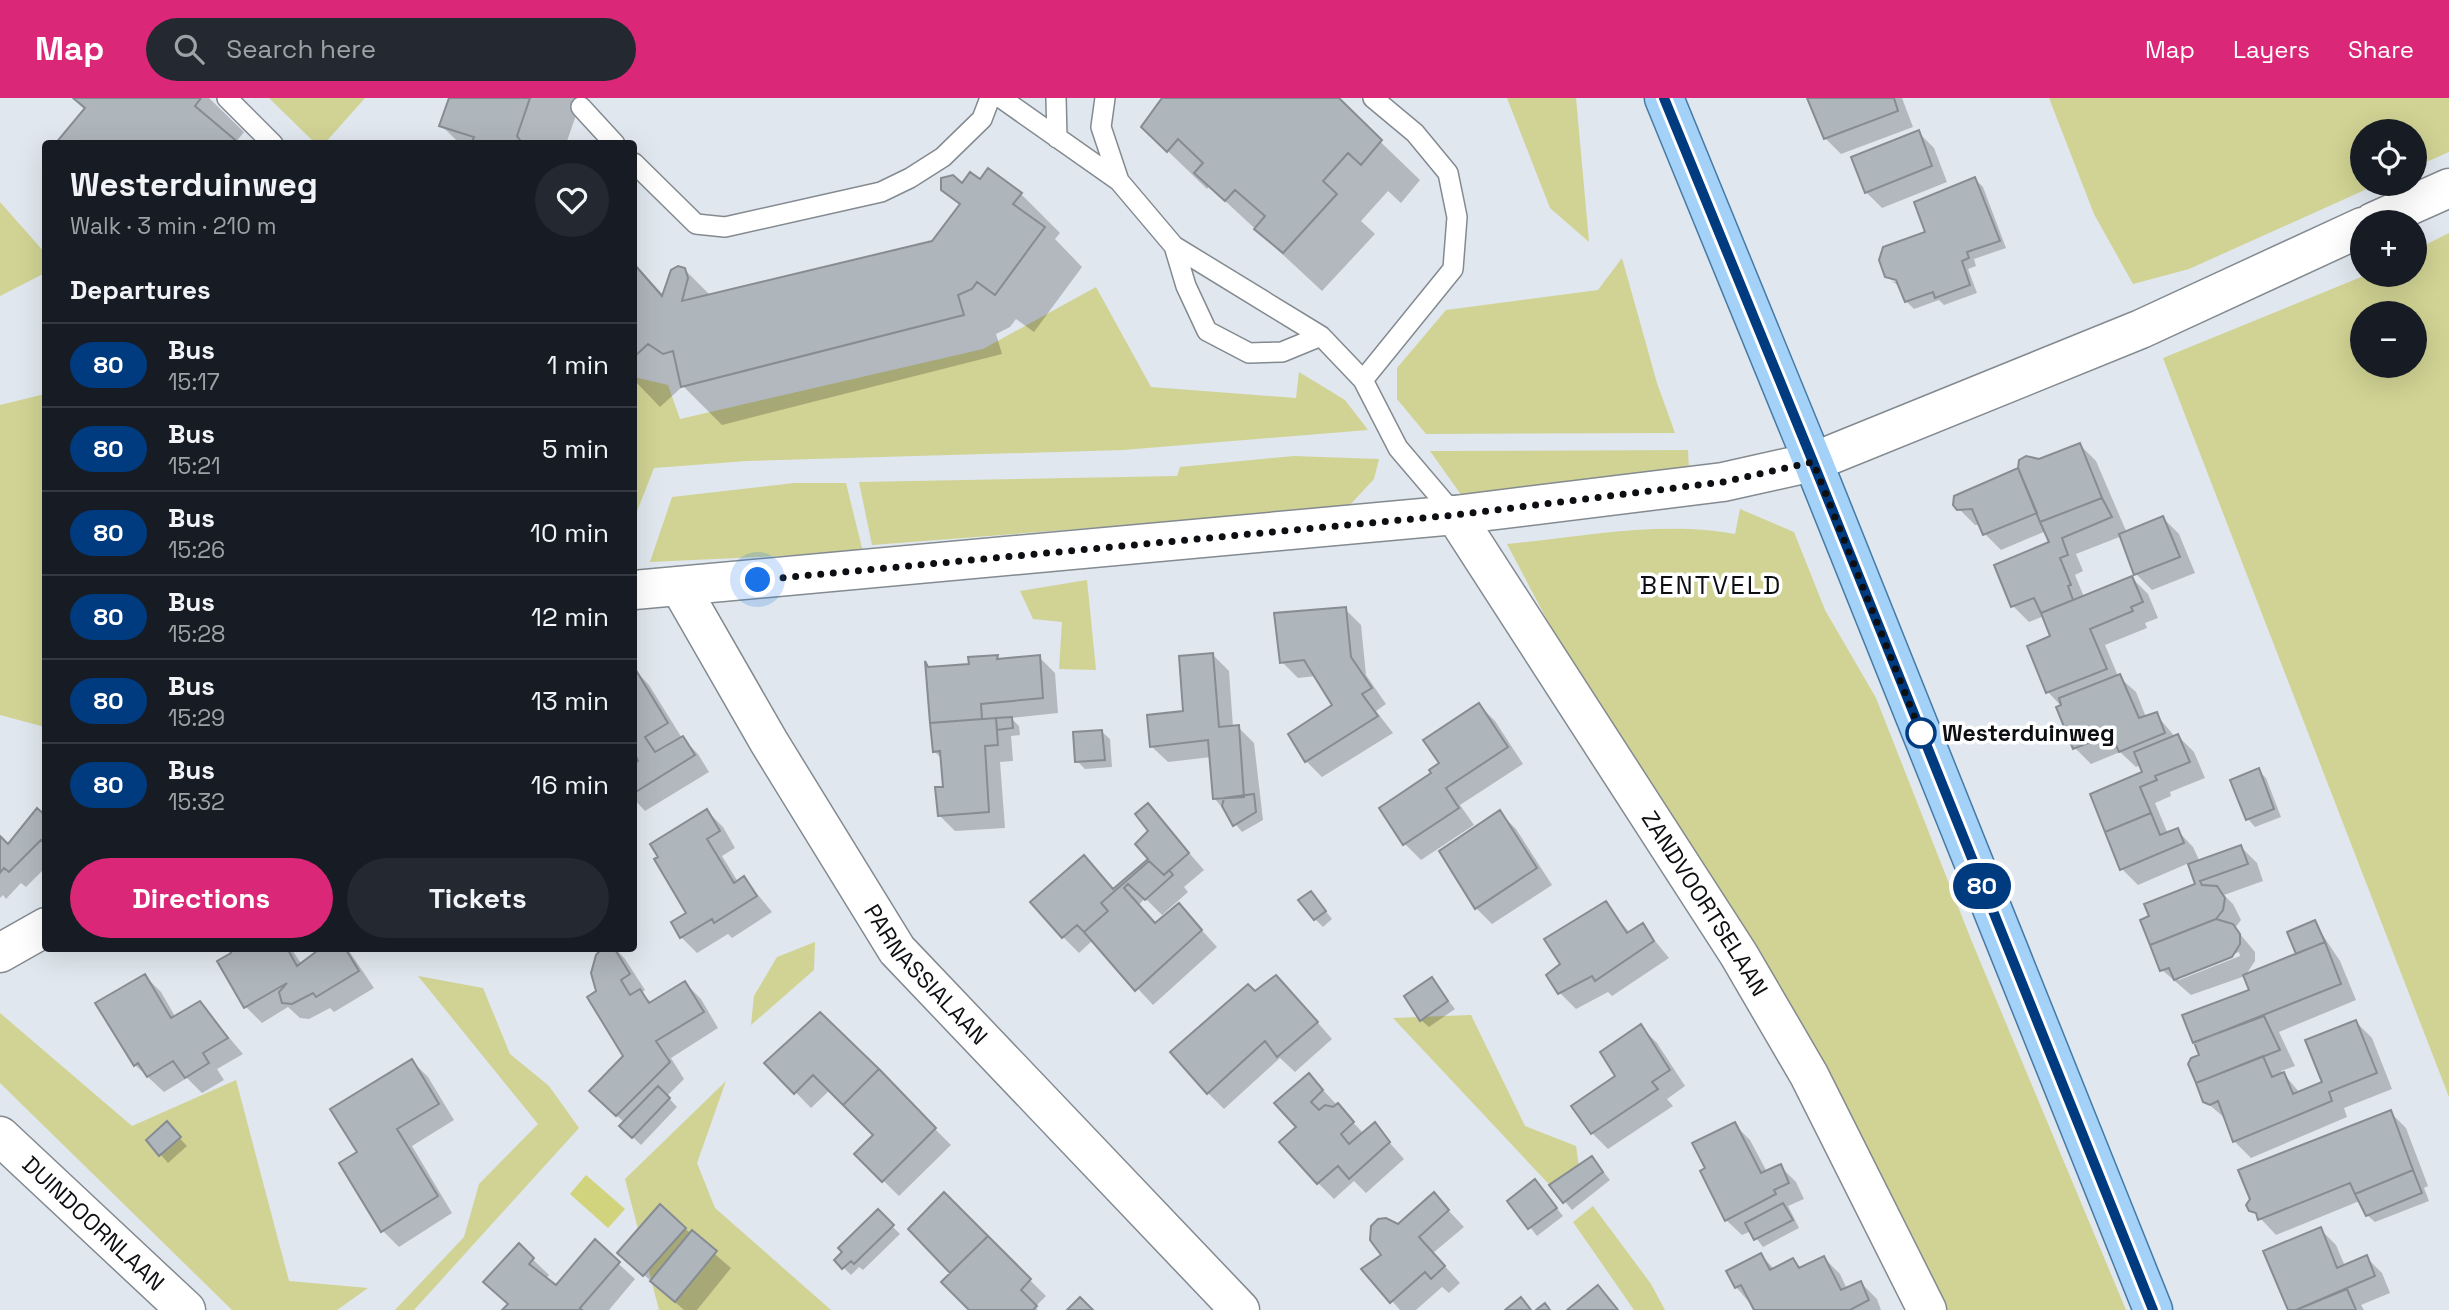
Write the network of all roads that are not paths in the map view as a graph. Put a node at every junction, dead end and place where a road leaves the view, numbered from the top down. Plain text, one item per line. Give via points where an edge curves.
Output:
1 (227, 98) edge
2 (990, 98) edge
3 (1001, 98) edge
4 (1056, 98) edge
5 (1105, 98) edge
6 (1373, 98) edge
7 (1664, 98) edge
8 (581, 107) dead end
9 (1057, 138) junction
10 (269, 140) edge
11 (611, 140) edge
12 (637, 166) edge
13 (1119, 181) junction
14 (2449, 188) edge
15 (2400, 210) edge
16 (2350, 232) edge
17 (1174, 246) junction
18 (1321, 337) junction
19 (1363, 380) junction
20 (1813, 462) junction
21 (1455, 515) junction
22 (680, 587) junction
23 (637, 590) edge
24 (42, 929) edge
25 (0, 953) edge
26 (0, 1136) edge
27 (186, 1310) edge
28 (1240, 1310) edge
29 (1927, 1310) edge
30 (2153, 1310) edge

1 - 10 lane
2 - 12 lane via 982,119 943,157 910,178 881,192 724,227 696,224
3 - 9 lane
4 - 9 lane
5 - 13 lane via 1101,127
6 - 19 lane via 1415,134 1448,173 1457,217 1453,269
7 - 20 main road
8 - 11 lane
9 - 13 lane
13 - 17 lane
14 - 15 street
16 - 20 street via 2141,328
17 - 18 lane
17 - 18 lane via 1207,331 1249,353 1282,352
18 - 19 lane
19 - 21 lane via 1398,448
20 - 21 street via 1723,482
20 - 30 main road
21 - 22 street
21 - 29 street, ZANDVOORTSELAAN via 1739,955 1809,1075
22 - 23 street
22 - 28 street, PARNASSIALAAN via 897,950
24 - 25 street
26 - 27 street, DUINDOORNLAAN

